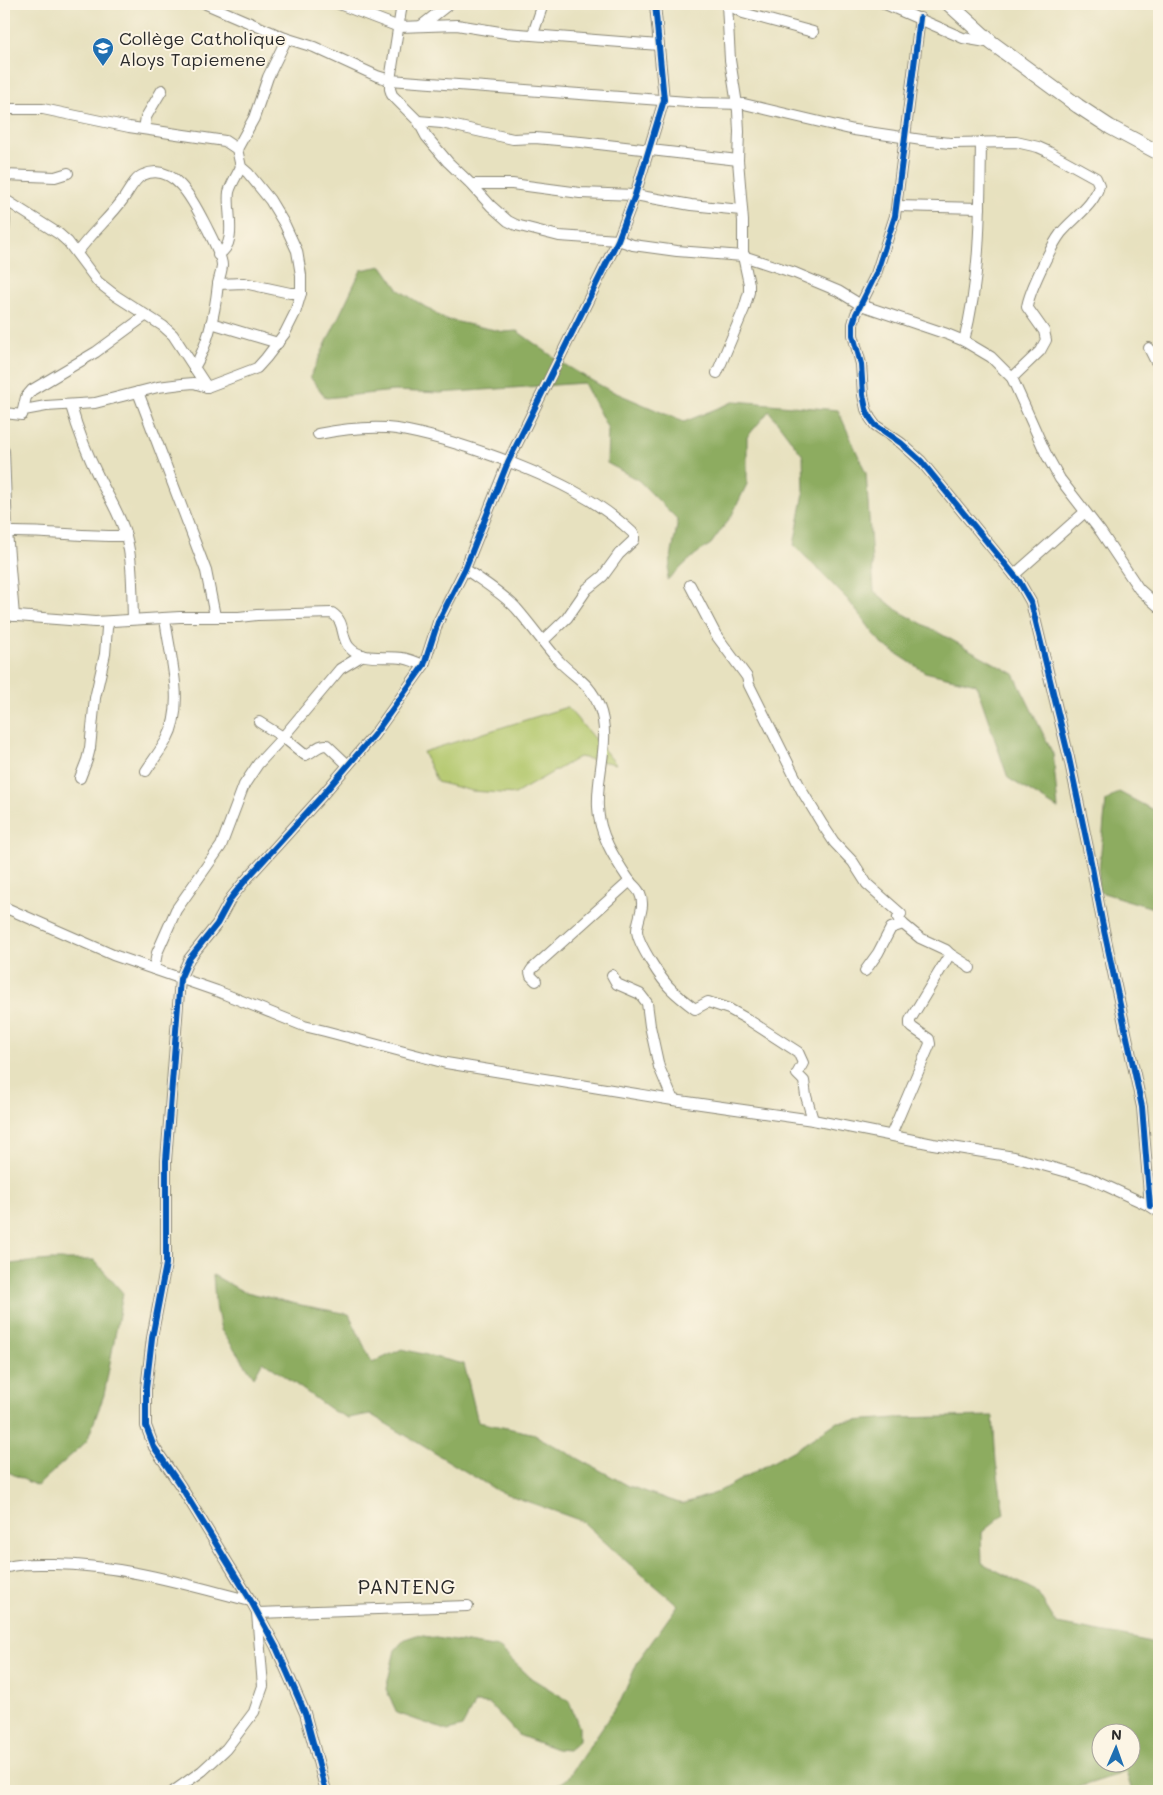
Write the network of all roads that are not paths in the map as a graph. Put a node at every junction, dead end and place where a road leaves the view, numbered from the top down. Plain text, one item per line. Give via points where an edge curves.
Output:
1 (206, 4) edge
2 (338, 4) edge
3 (402, 4) edge
4 (449, 4) edge
5 (543, 4) edge
6 (655, 4) edge
7 (727, 4) edge
8 (885, 4) edge
9 (949, 4) edge
10 (920, 18) junction
11 (399, 27) junction
12 (420, 27) junction
13 (813, 32) dead end
14 (533, 34) junction
15 (285, 38) junction
16 (992, 44) junction
17 (659, 45) junction
18 (390, 80) junction
19 (162, 90) dead end
20 (664, 100) junction
21 (736, 104) junction
22 (4, 109) edge
23 (418, 121) junction
24 (144, 129) junction
25 (906, 137) junction
26 (981, 142) junction
27 (237, 148) junction
28 (650, 150) junction
29 (1159, 154) edge
30 (738, 160) junction
31 (241, 167) junction
32 (68, 173) dead end
33 (4, 176) edge
34 (471, 184) junction
35 (635, 195) junction
36 (4, 200) edge
37 (897, 206) junction
38 (980, 208) junction
39 (741, 210) junction
40 (4, 231) edge
41 (618, 240) junction
42 (77, 253) junction
43 (218, 256) junction
44 (743, 256) junction
45 (218, 284) junction
46 (301, 293) junction
47 (861, 304) junction
48 (145, 316) junction
49 (212, 323) junction
50 (964, 341) junction
51 (278, 343) junction
52 (1149, 348) dead end
53 (1159, 361) edge
54 (194, 368) junction
55 (717, 373) dead end
56 (1012, 378) junction
57 (207, 387) junction
58 (138, 392) junction
59 (71, 406) junction
60 (4, 413) edge
61 (22, 415) junction
62 (318, 434) dead end
63 (4, 451) edge
64 (508, 462) junction
65 (1085, 512) junction
66 (7, 532) junction
67 (126, 536) junction
68 (465, 569) junction
69 (1014, 575) junction
70 (690, 585) dead end
71 (1159, 607) edge
72 (9, 616) edge
73 (215, 616) junction
74 (165, 618) junction
75 (133, 619) junction
76 (109, 622) junction
77 (543, 641) junction
78 (363, 655) junction
79 (424, 665) junction
80 (260, 722) dead end
81 (283, 736) junction
82 (348, 765) junction
83 (146, 771) dead end
84 (80, 778) dead end
85 (630, 881) junction
86 (4, 907) edge
87 (903, 924) junction
88 (950, 954) junction
89 (970, 968) dead end
90 (154, 969) junction
91 (865, 971) dead end
92 (612, 975) dead end
93 (180, 979) junction
94 (536, 981) dead end
95 (673, 1100) junction
96 (814, 1120) junction
97 (892, 1135) junction
98 (1155, 1209) edge
99 (4, 1568) edge
100 (251, 1601) junction
101 (468, 1606) dead end
102 (257, 1613) junction
103 (174, 1791) edge
104 (326, 1791) edge

1 - 15 street
2 - 11 street
3 - 11 street
4 - 12 street
5 - 14 street
6 - 17 street
7 - 13 street via 743,13
7 - 21 street
8 - 10 street
9 - 16 highway
10 - 16 street via 963,38
10 - 25 street
11 - 12 street
11 - 18 street
12 - 14 street via 457,25
14 - 17 street
15 - 18 street via 314,46 354,67
15 - 27 street via 257,112
16 - 29 highway via 1078,106
17 - 20 street
18 - 20 street
18 - 23 street via 392,95
19 - 24 street via 146,117
20 - 21 street
20 - 28 street
21 - 25 street via 759,106 854,130
21 - 30 street
22 - 24 street via 42,110
23 - 28 street via 513,138
23 - 34 street via 426,136
24 - 27 street via 225,141
25 - 26 street via 950,143
25 - 37 street
26 - 38 street
26 - 56 street via 1006,141 1038,147 1096,178 1099,185 1094,198 1051,248 1027,307 1044,331 1046,340 1040,352
27 - 31 street
28 - 30 street
28 - 35 street
30 - 39 street
31 - 43 street via 230,192 228,245
31 - 46 street via 270,200 285,225 300,264
32 - 33 street via 55,177
34 - 35 street via 512,184
34 - 41 street via 490,206 516,225 559,236
35 - 39 street
35 - 41 street
36 - 40 street
36 - 42 street via 47,226
37 - 38 street
37 - 47 street via 884,254
38 - 50 street via 973,303
39 - 44 street
41 - 44 street via 655,248
41 - 64 street
42 - 43 street via 113,214 140,175 154,171 177,181 191,197
42 - 48 street via 98,282
43 - 45 street via 222,264
44 - 47 street via 795,273
44 - 55 street via 749,292
45 - 46 street via 244,283
45 - 49 street
46 - 51 street via 290,323
47 - 50 street
47 - 69 street via 853,324 853,334 870,418 921,461
48 - 54 street via 173,335
48 - 61 street via 96,352 32,390 26,397
49 - 51 street
49 - 54 street
50 - 56 street via 991,357
51 - 57 street via 257,368
52 - 53 street via 1155,360
54 - 57 street
56 - 65 street via 1046,454
57 - 58 street via 194,383
58 - 59 street
58 - 73 street via 206,571
59 - 61 street via 24,410
59 - 67 street via 82,440
60 - 61 street
62 - 64 street via 365,428 396,429 463,445
63 - 66 street
64 - 68 street
64 - 77 street via 563,484 603,508 634,534 630,545 603,576 586,589 567,618
65 - 69 street
65 - 71 street via 1139,589
66 - 67 street
66 - 72 street
67 - 75 street
68 - 77 street via 515,607
68 - 79 street via 438,622
69 - 98 street via 1035,614 1057,706 1142,1107
70 - 87 street via 716,635 747,677 798,783 822,824 867,884 900,914 898,918
72 - 76 street
73 - 74 street
73 - 78 street via 332,613 339,618 349,647
74 - 75 street
74 - 83 street via 172,665 173,724 168,738
75 - 76 street
76 - 84 street via 95,698 90,748
77 - 85 street via 559,661 589,687 600,708 604,754 598,808 606,842
78 - 79 street via 400,657
78 - 81 street via 340,669
79 - 82 street via 374,735
80 - 81 street
81 - 82 street via 305,755 320,745 327,745
81 - 90 street via 244,785 220,846 176,910 157,953
82 - 93 street via 231,898 217,924 189,960
85 - 94 street via 532,969 531,976
85 - 96 street via 640,892 642,900 637,933 660,976 695,1009 708,1002 729,1009 798,1052 803,1063 797,1074 804,1081
86 - 90 street via 113,955
87 - 88 street via 920,938
87 - 91 street via 891,928
88 - 89 street
88 - 97 street via 910,1020 912,1028 929,1039 930,1044
90 - 93 street
92 - 95 street via 617,984 640,994 647,1003 659,1067
93 - 95 street via 304,1026 446,1062
93 - 100 street via 166,1160 166,1264 152,1338 146,1389 146,1426 154,1447
95 - 96 street
96 - 97 street
97 - 98 street via 1014,1157 1080,1175
99 - 100 street via 27,1564 71,1564 126,1570
100 - 102 street
101 - 102 street
102 - 103 street via 263,1686 254,1712 226,1749
102 - 104 street via 305,1713

